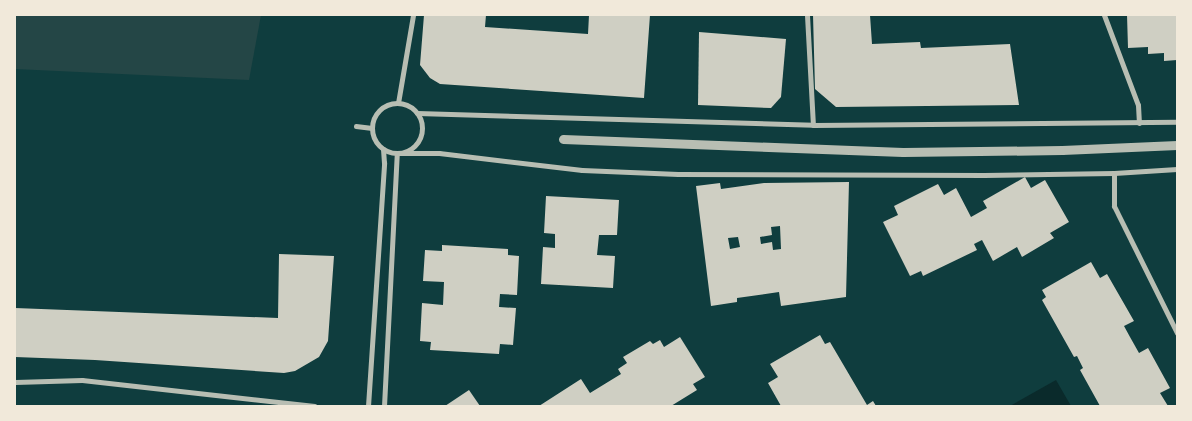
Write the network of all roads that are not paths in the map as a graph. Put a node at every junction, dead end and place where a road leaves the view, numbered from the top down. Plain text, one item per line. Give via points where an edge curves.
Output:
1 (413, 15) edge
2 (807, 15) edge
3 (1104, 15) edge
4 (398, 103) junction
5 (417, 113) junction
6 (1177, 122) edge
7 (1139, 123) junction
8 (813, 125) junction
9 (356, 126) dead end
10 (372, 128) junction
11 (564, 139) dead end
12 (1177, 145) edge
13 (383, 148) junction
14 (397, 152) junction
15 (1177, 169) edge
16 (1114, 173) junction
17 (1177, 333) edge
18 (15, 382) edge
19 (315, 406) edge
20 (368, 406) edge
21 (384, 406) edge

1 - 4 street
2 - 8 street
3 - 7 street via 1138,105
4 - 5 street
4 - 10 street via 382,108 373,120
5 - 8 street
5 - 14 street via 422,128 420,135 411,148
6 - 7 street
7 - 8 street
9 - 10 street
10 - 13 street via 375,139
11 - 12 street via 902,152
13 - 14 street
13 - 20 street
14 - 16 street via 439,153 582,170 678,174
14 - 21 street
15 - 16 street
16 - 17 street via 1114,206
18 - 19 street via 82,380

